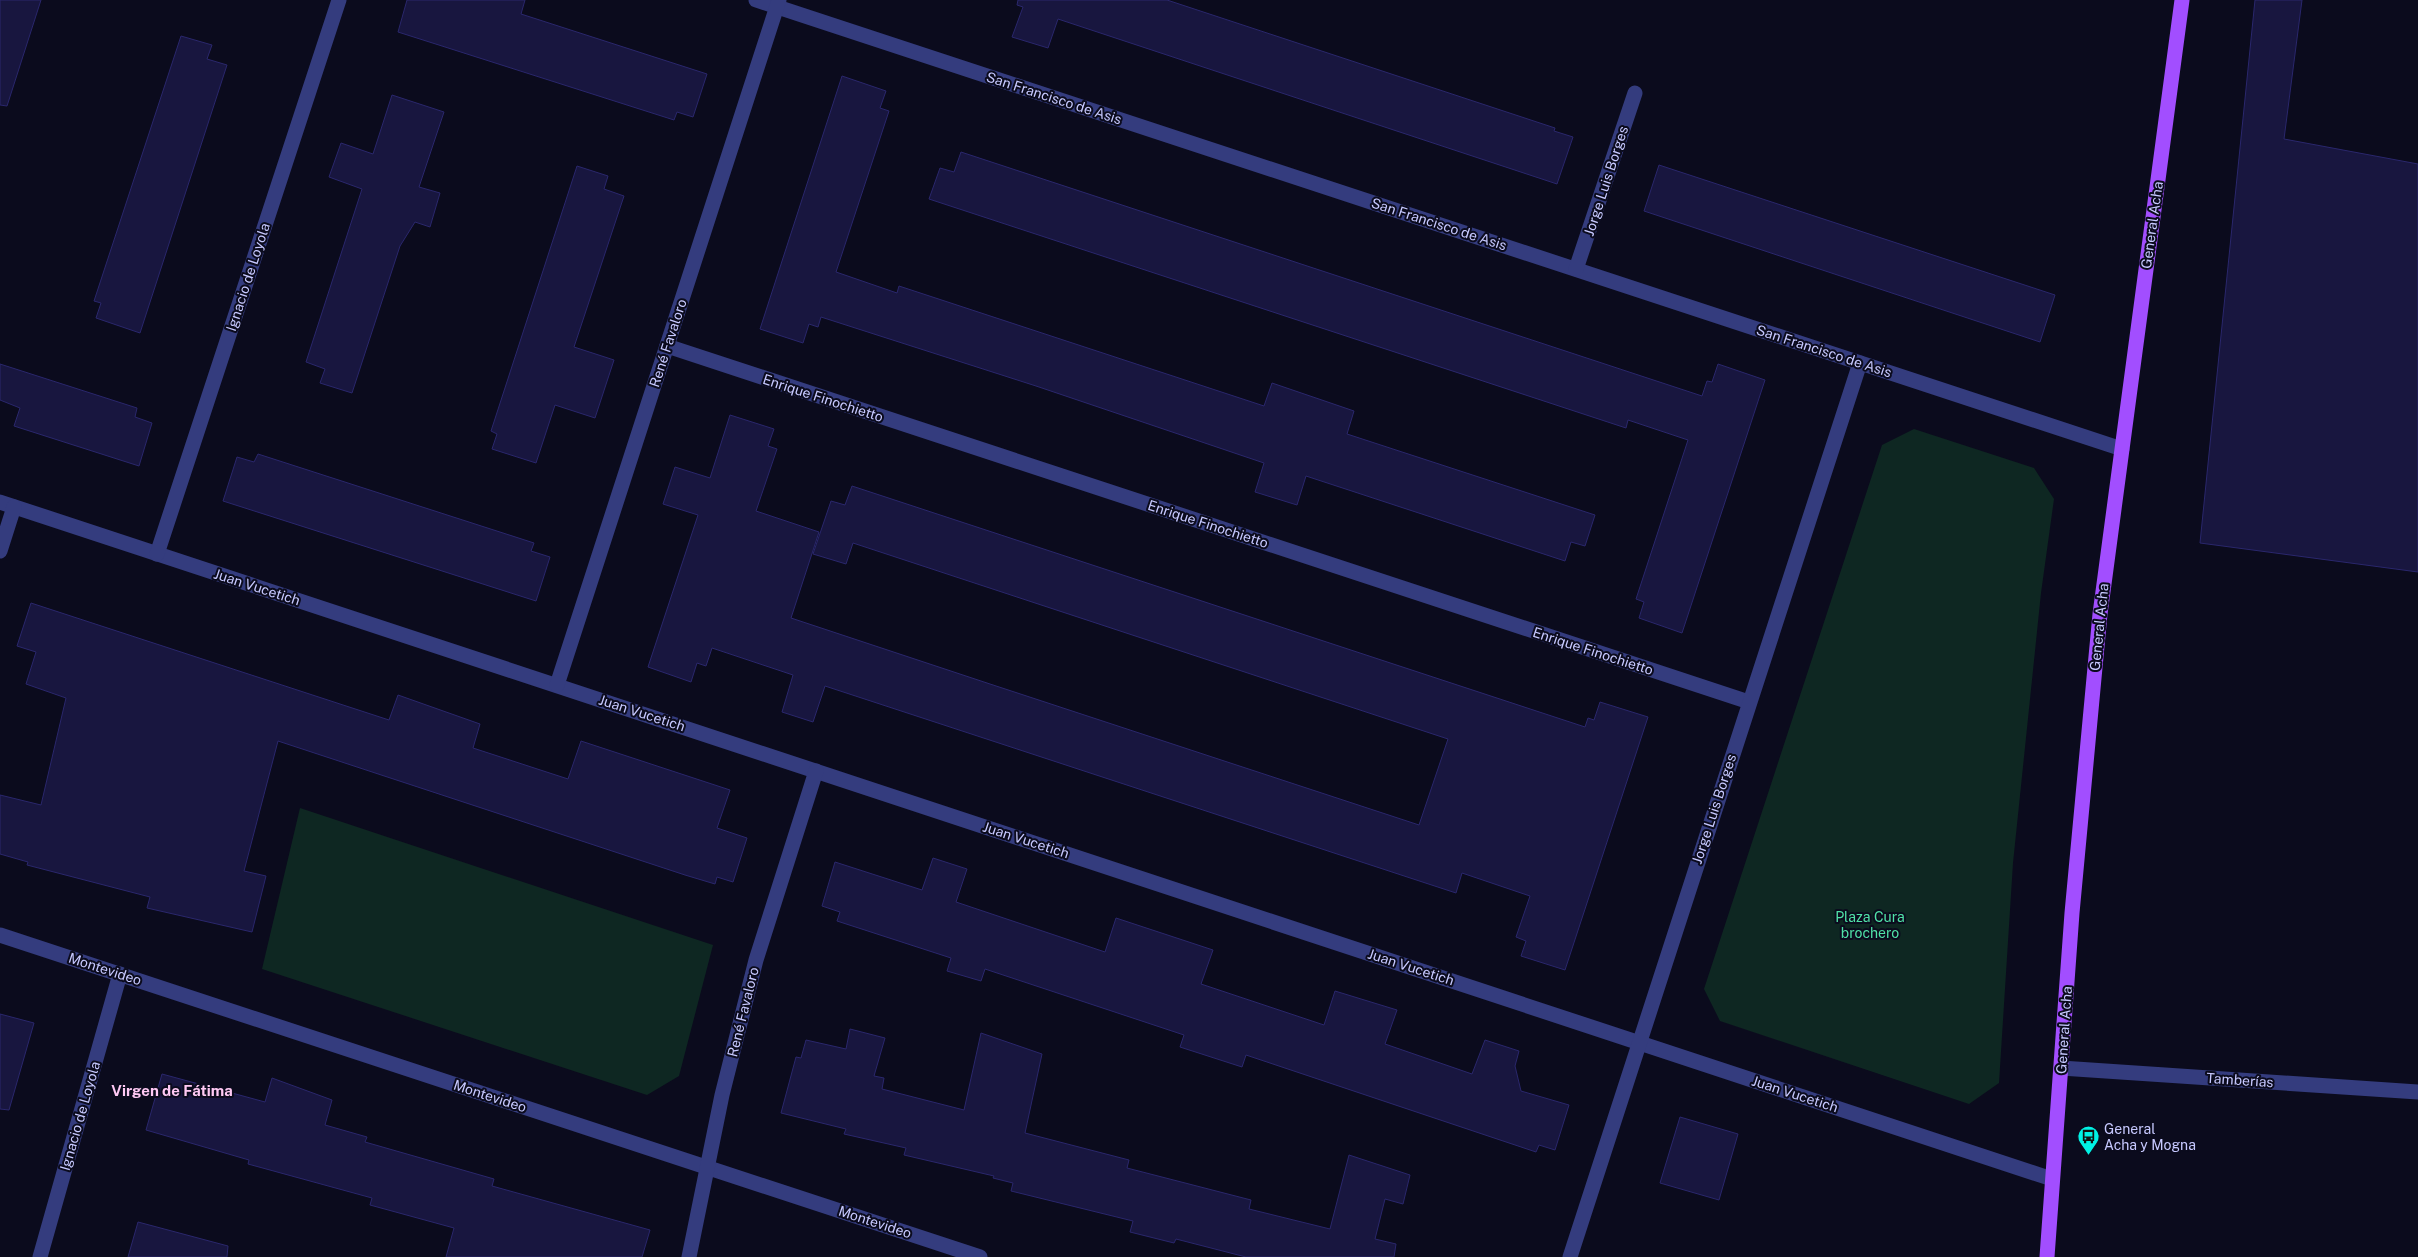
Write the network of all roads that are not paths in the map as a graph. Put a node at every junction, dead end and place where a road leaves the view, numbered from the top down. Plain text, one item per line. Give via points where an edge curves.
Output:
1 (339, 0) edge
2 (756, 0) edge
3 (2182, 0) edge
4 (778, 3) edge
5 (1635, 93) dead end
6 (1576, 269) junction
7 (666, 346) junction
8 (1860, 363) junction
9 (2122, 449) junction
10 (7, 504) edge
11 (0, 551) edge
12 (157, 554) junction
13 (557, 685) junction
14 (1749, 702) junction
15 (816, 771) junction
16 (0, 935) edge
17 (120, 974) junction
18 (1638, 1042) junction
19 (2061, 1068) junction
20 (2418, 1092) edge
21 (708, 1168) junction
22 (2052, 1179) junction
23 (40, 1257) edge
24 (689, 1257) edge
25 (980, 1257) edge
26 (1570, 1257) edge
27 (2047, 1257) edge

1 - 12 street, Ignacio de Loyola
2 - 4 street, San Francisco de Asis
3 - 9 main road, General Acha
4 - 6 street, San Francisco de Asis
4 - 7 street, René Favaloro
5 - 6 street, Jorge Luis Borges
6 - 8 street, San Francisco de Asis
7 - 13 street, René Favaloro
7 - 14 street, Enrique Finochietto
8 - 9 street, San Francisco de Asis
8 - 14 street, Jorge Luis Borges
9 - 19 main road, General Acha via 2100,614
10 - 11 street
10 - 12 street, Juan Vucetich
12 - 13 street, Juan Vucetich
13 - 15 street, Juan Vucetich
14 - 18 street, Jorge Luis Borges
15 - 18 street, Juan Vucetich
15 - 21 street, René Favaloro via 756,960 722,1095
16 - 17 street, Montevideo
17 - 21 street, Montevideo
17 - 23 street, Ignacio de Loyola
18 - 22 street, Juan Vucetich
18 - 26 street, Jorge Luis Borges
19 - 20 street, Tamberías
19 - 22 main road, General Acha
21 - 24 street, René Favaloro
21 - 25 street, Montevideo
22 - 27 main road, General Acha

